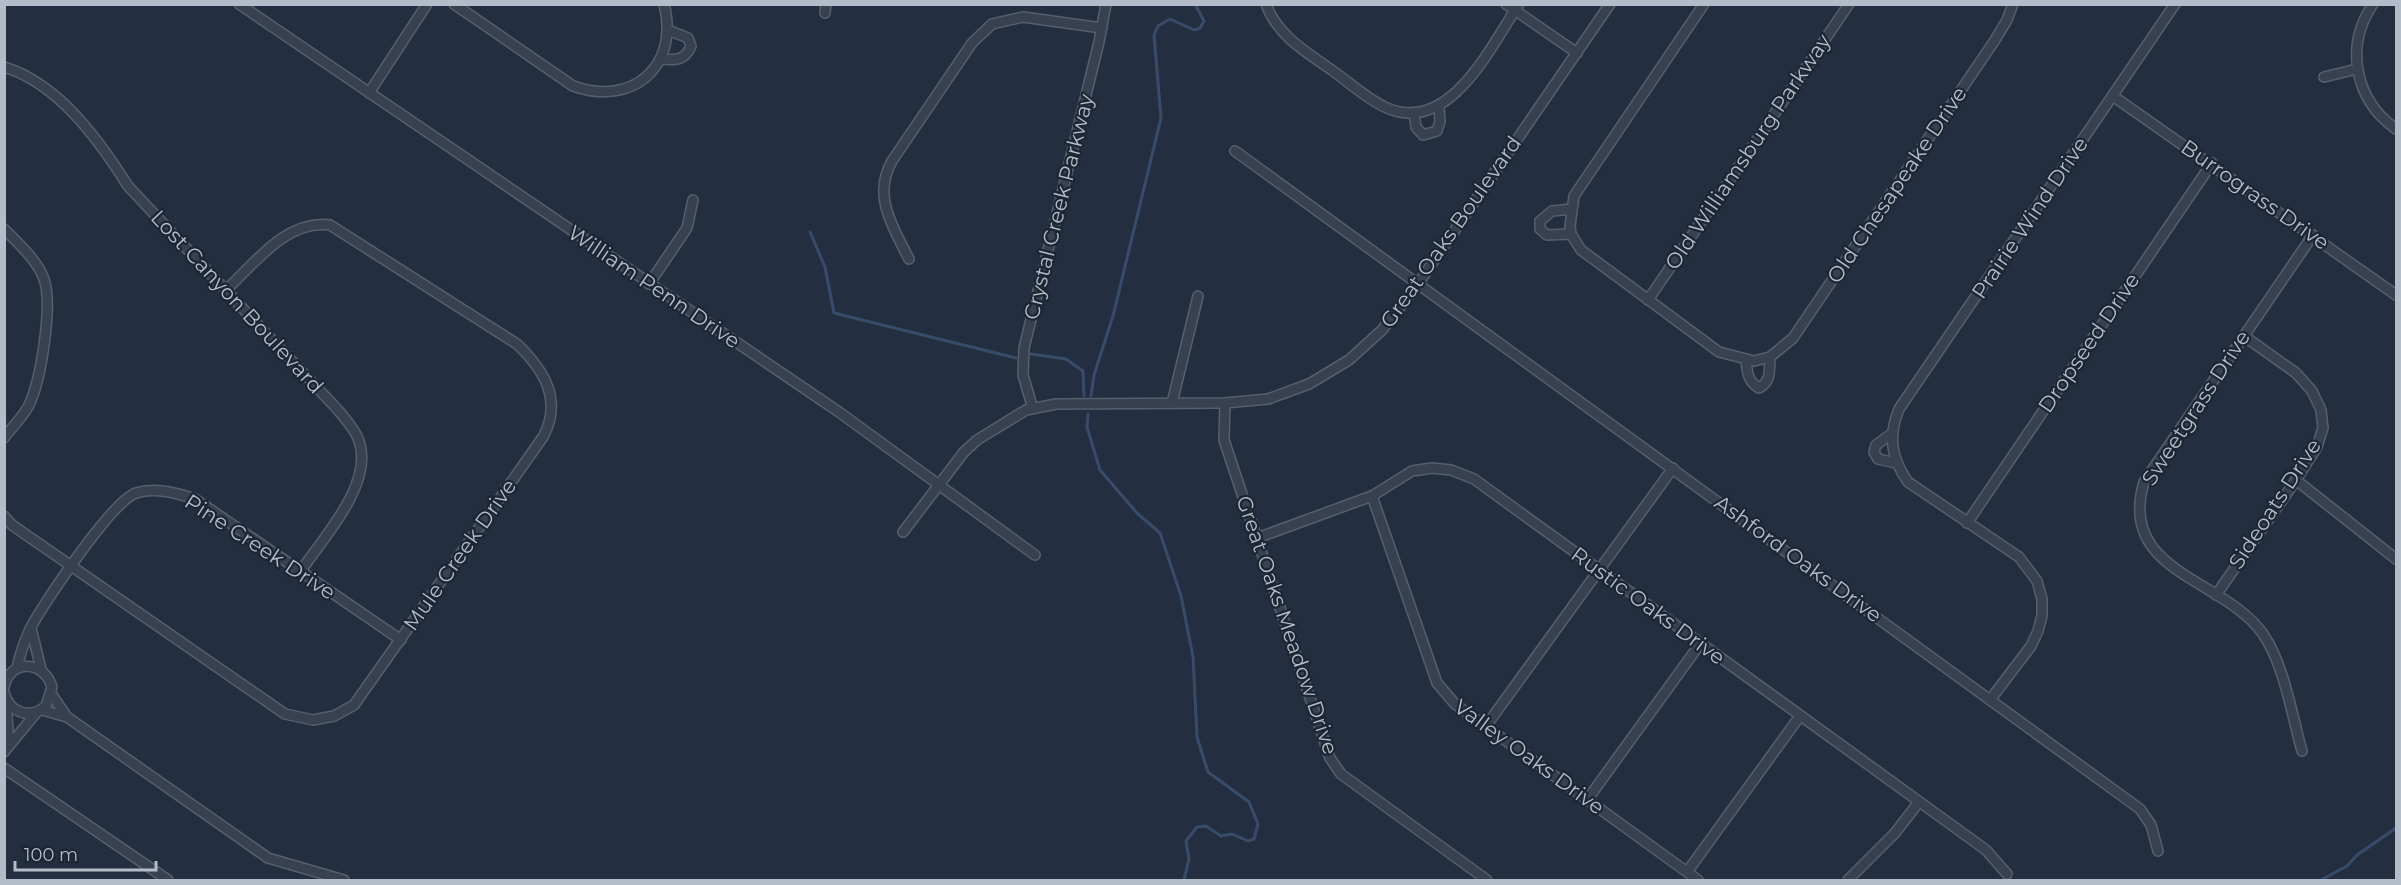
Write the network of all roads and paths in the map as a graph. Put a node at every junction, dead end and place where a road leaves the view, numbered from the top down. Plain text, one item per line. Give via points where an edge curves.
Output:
1 (239, 4) edge
2 (427, 4) edge
3 (454, 4) edge
4 (664, 4) edge
5 (1106, 4) edge
6 (1266, 4) edge
7 (1506, 4) edge
8 (1610, 4) edge
9 (1704, 4) edge
10 (1849, 4) edge
11 (2013, 4) edge
12 (2175, 4) edge
13 (2373, 4) edge
14 (1517, 8) edge
15 (1102, 28) junction
16 (668, 30) junction
17 (1577, 53) junction
18 (661, 58) junction
19 (4, 67) edge
20 (2357, 69) junction
21 (2324, 77) dead end
22 (369, 93) junction
23 (2113, 96) junction
24 (1438, 106) junction
25 (1414, 113) junction
26 (2397, 129) edge
27 (1235, 151) dead end
28 (2212, 163) junction
29 (693, 200) dead end
30 (1572, 209) junction
31 (4, 229) edge
32 (1571, 234) junction
33 (2313, 235) junction
34 (909, 259) dead end
35 (649, 284) junction
36 (1418, 284) junction
37 (226, 290) junction
38 (2397, 295) edge
39 (1198, 296) dead end
40 (1648, 300) junction
41 (2244, 336) junction
42 (1770, 357) junction
43 (1746, 360) junction
44 (1172, 403) junction
45 (1225, 403) junction
46 (1033, 409) junction
47 (1891, 434) junction
48 (4, 438) edge
49 (1896, 463) junction
50 (1673, 468) junction
51 (2296, 480) junction
52 (938, 484) junction
53 (1372, 495) junction
54 (4, 516) edge
55 (1967, 522) junction
56 (903, 532) dead end
57 (1257, 538) junction
58 (1035, 555) dead end
59 (2397, 559) edge
60 (72, 566) junction
61 (1598, 570) junction
62 (300, 572) junction
63 (2216, 595) junction
64 (31, 628) junction
65 (401, 640) junction
66 (1700, 644) junction
67 (41, 669) junction
68 (11, 671) edge
69 (5, 692) edge
70 (52, 695) junction
71 (1990, 700) junction
72 (39, 711) junction
73 (1800, 716) junction
74 (67, 717) junction
75 (1485, 726) junction
76 (7, 748) edge
77 (2302, 751) dead end
78 (4, 768) edge
79 (1587, 800) junction
80 (1918, 802) junction
81 (2158, 850) dead end
82 (1687, 872) junction
83 (2007, 874) dead end
84 (168, 880) edge
85 (344, 880) edge
86 (1487, 880) edge
87 (1698, 880) edge
88 (1848, 880) edge

1 - 22 street, William Penn Drive
2 - 22 street
3 - 18 street via 573,86 593,93 616,93 633,86 649,75
4 - 16 street
5 - 15 street, Crystal Creek Parkway
6 - 25 street via 1277,27 1294,43 1376,102
7 - 14 street
8 - 17 street, Great Oaks Boulevard
9 - 30 street via 1574,196
10 - 40 street, Old Williamsburg Parkway
11 - 42 street, Old Chesapeake Drive via 1995,40 1793,338
12 - 23 street, Prairie Wind Drive
13 - 20 street via 2358,32
14 - 17 street
14 - 24 street via 1466,82
15 - 34 street via 1023,17 1001,20 978,35 892,161 883,181 883,203
15 - 46 street, Crystal Creek Parkway via 1024,348 1023,375
16 - 18 street
16 - 18 street via 688,38 691,46 681,59
17 - 36 street, Great Oaks Boulevard
19 - 37 street, Lost Canyon Boulevard via 21,72 73,115 128,186
20 - 21 street
20 - 26 street via 2366,97 2385,121
22 - 35 street, William Penn Drive
23 - 28 street, Burrograss Drive
23 - 47 street, Prairie Wind Drive via 1899,409
24 - 25 street
24 - 25 street via 1440,121 1437,131 1431,134 1423,135 1416,127
27 - 36 street, Ashford Oaks Drive
28 - 33 street, Burrograss Drive
28 - 55 street, Dropseed Drive
29 - 35 street via 687,228
30 - 32 street
30 - 32 street via 1552,211 1540,221 1540,229 1547,235
31 - 48 street via 44,278 49,309 29,405
32 - 40 street via 1581,250
33 - 38 street, Burrograss Drive
33 - 41 street, Sweetgrass Drive
35 - 52 street, William Penn Drive
36 - 45 street, Great Oaks Boulevard via 1382,330 1349,360 1309,384 1268,399
36 - 50 street, Ashford Oaks Drive
37 - 62 street, Lost Canyon Boulevard via 338,410 359,439 362,460 356,489
37 - 65 street, Mule Creek Drive via 276,242 297,228 330,225 509,339 538,365 548,387 551,421
39 - 44 street
40 - 43 street via 1719,352
41 - 51 street, Sideoats Drive via 2296,374 2312,391 2321,410 2323,428 2317,447
41 - 63 street, Sweetgrass Drive via 2144,482 2139,497 2140,523 2151,547 2162,560
42 - 43 street
42 - 43 street via 1770,375 1760,388 1753,385
44 - 45 street, Great Oaks Boulevard
44 - 46 street, Great Oaks Boulevard via 1056,404
45 - 57 street, Great Oaks Meadow Drive via 1224,440
46 - 52 street, Great Oaks Boulevard via 977,440
47 - 49 street, Prairie Wind Drive
47 - 49 street, Prairie Wind Drive via 1876,445 1874,452 1878,459
49 - 55 street, Prairie Wind Drive via 1908,482
50 - 61 street
50 - 71 street, Ashford Oaks Drive
51 - 59 street
51 - 63 street, Sideoats Drive
52 - 56 street, Great Oaks Boulevard
52 - 58 street, William Penn Drive
53 - 57 street, Rustic Oaks Drive
53 - 61 street, Rustic Oaks Drive via 1412,471 1451,470 1474,480
53 - 75 street, Valley Oaks Drive via 1437,683 1455,704
54 - 60 street, Mule Creek Drive
55 - 71 street, Prairie Wind Drive via 2030,568 2042,599 2042,616 2031,646
57 - 86 street, Great Oaks Meadow Drive via 1335,766
60 - 62 street, Pine Creek Drive via 110,514 134,494 149,491 195,499
60 - 64 street, Pine Creek Drive
60 - 65 street, Mule Creek Drive via 172,639 285,714 299,719 334,716 354,705
61 - 66 street, Rustic Oaks Drive
61 - 75 street
62 - 65 street, Pine Creek Drive
63 - 77 street, Sweetgrass Drive via 2248,618 2274,652
64 - 67 street
64 - 68 street, Pine Creek Drive
66 - 73 street, Rustic Oaks Drive
66 - 79 street
67 - 68 street via 27,666
67 - 70 street via 51,680
68 - 69 street
69 - 72 street via 15,710
69 - 76 street
70 - 72 street
70 - 74 street
71 - 81 street, Ashford Oaks Drive via 2140,809 2151,825
72 - 74 street
72 - 76 street
73 - 80 street, Rustic Oaks Drive
73 - 82 street
74 - 85 street via 268,858
75 - 79 street, Valley Oaks Drive
78 - 84 street
79 - 82 street, Valley Oaks Drive
80 - 83 street, Rustic Oaks Drive via 1986,850
80 - 88 street via 1895,833
82 - 87 street, Valley Oaks Drive

